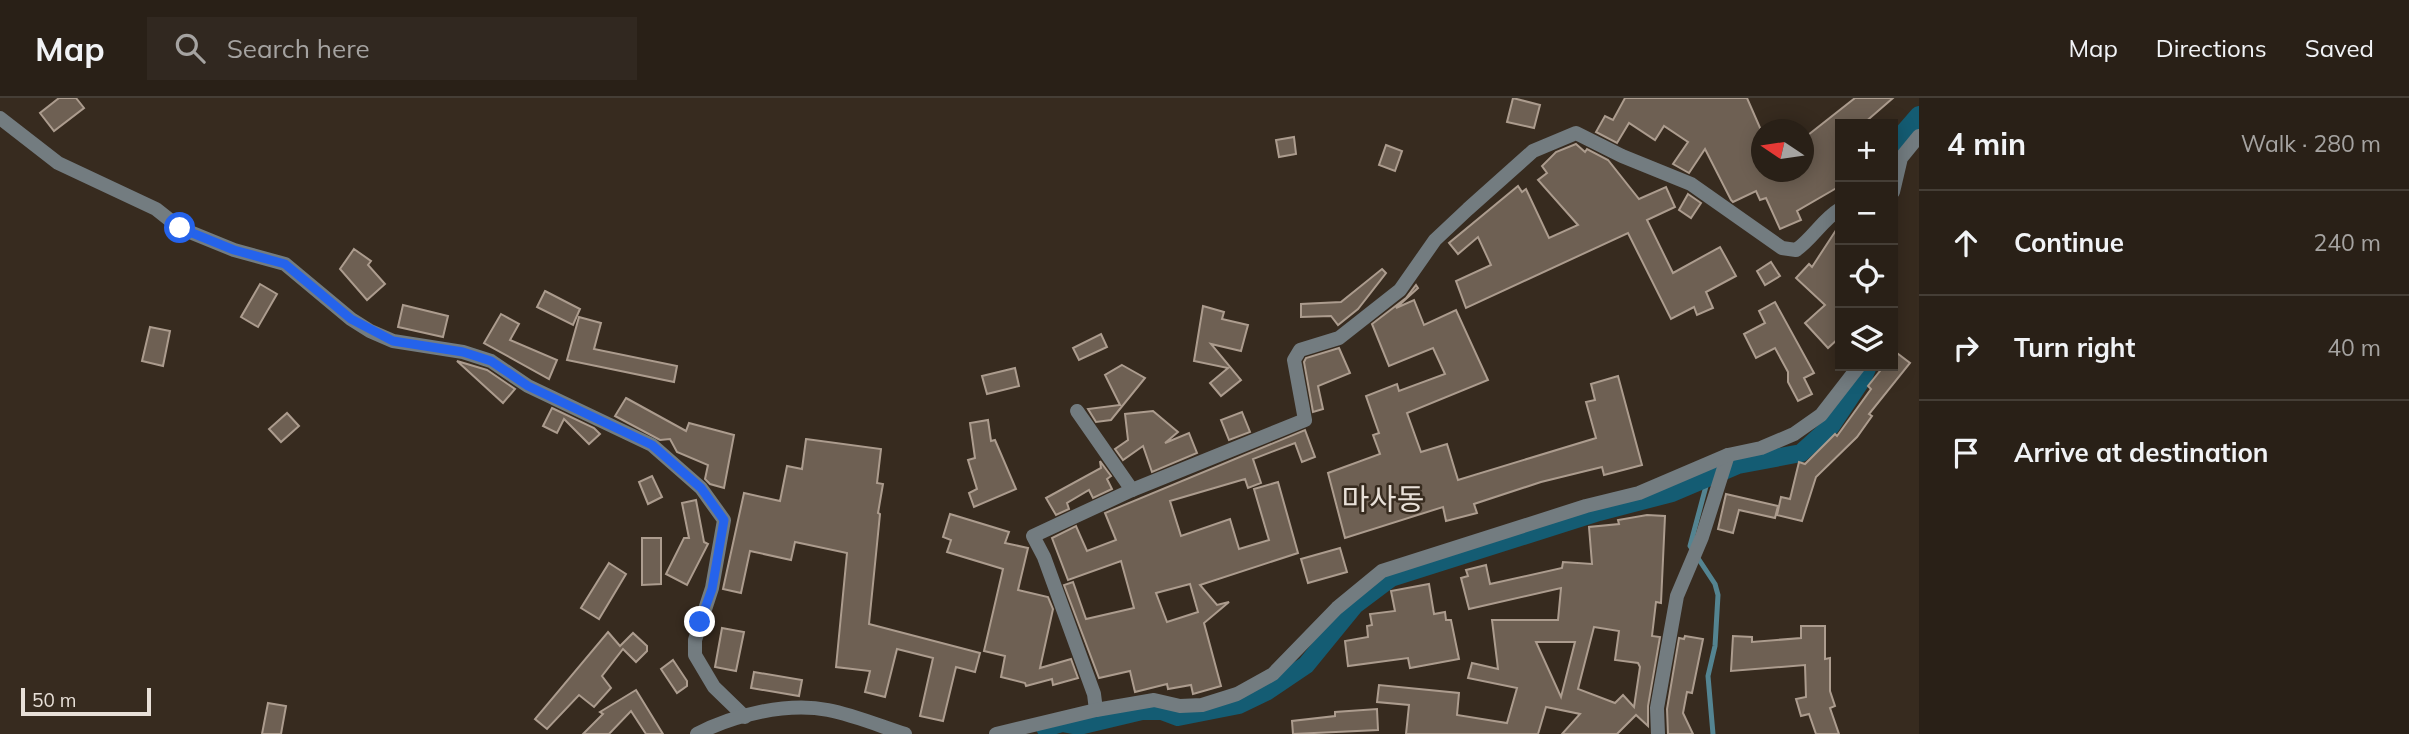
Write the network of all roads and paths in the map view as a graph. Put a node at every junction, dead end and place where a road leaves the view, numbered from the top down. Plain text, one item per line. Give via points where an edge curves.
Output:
1 (0, 118) edge
2 (1919, 136) edge
3 (1894, 182) edge
4 (1835, 213) edge
5 (1854, 371) edge
6 (1077, 411) dead end
7 (1726, 464) junction
8 (1132, 490) junction
9 (1096, 710) junction
10 (745, 717) junction
11 (697, 734) edge
12 (905, 734) edge
13 (996, 734) edge
14 (1658, 734) edge

1 - 10 street via 58,163 156,209 180,228 285,264 370,331 393,341 491,361 528,386 652,445 701,488 724,520 695,655 714,687
2 - 3 street via 1901,158
4 - 8 street via 1796,250 1782,248 1691,184 1576,133 1523,159 1435,240 1400,290 1380,306 1339,338 1300,350 1294,360 1305,420
5 - 7 street via 1821,415 1794,434
6 - 8 street
7 - 9 street via 1382,571 1337,608 1273,674 1237,694 1202,705 1154,700
7 - 14 street via 1676,596 1657,708
8 - 9 street via 1033,537 1085,669
9 - 13 street
10 - 11 street
10 - 12 street via 800,707 829,710

